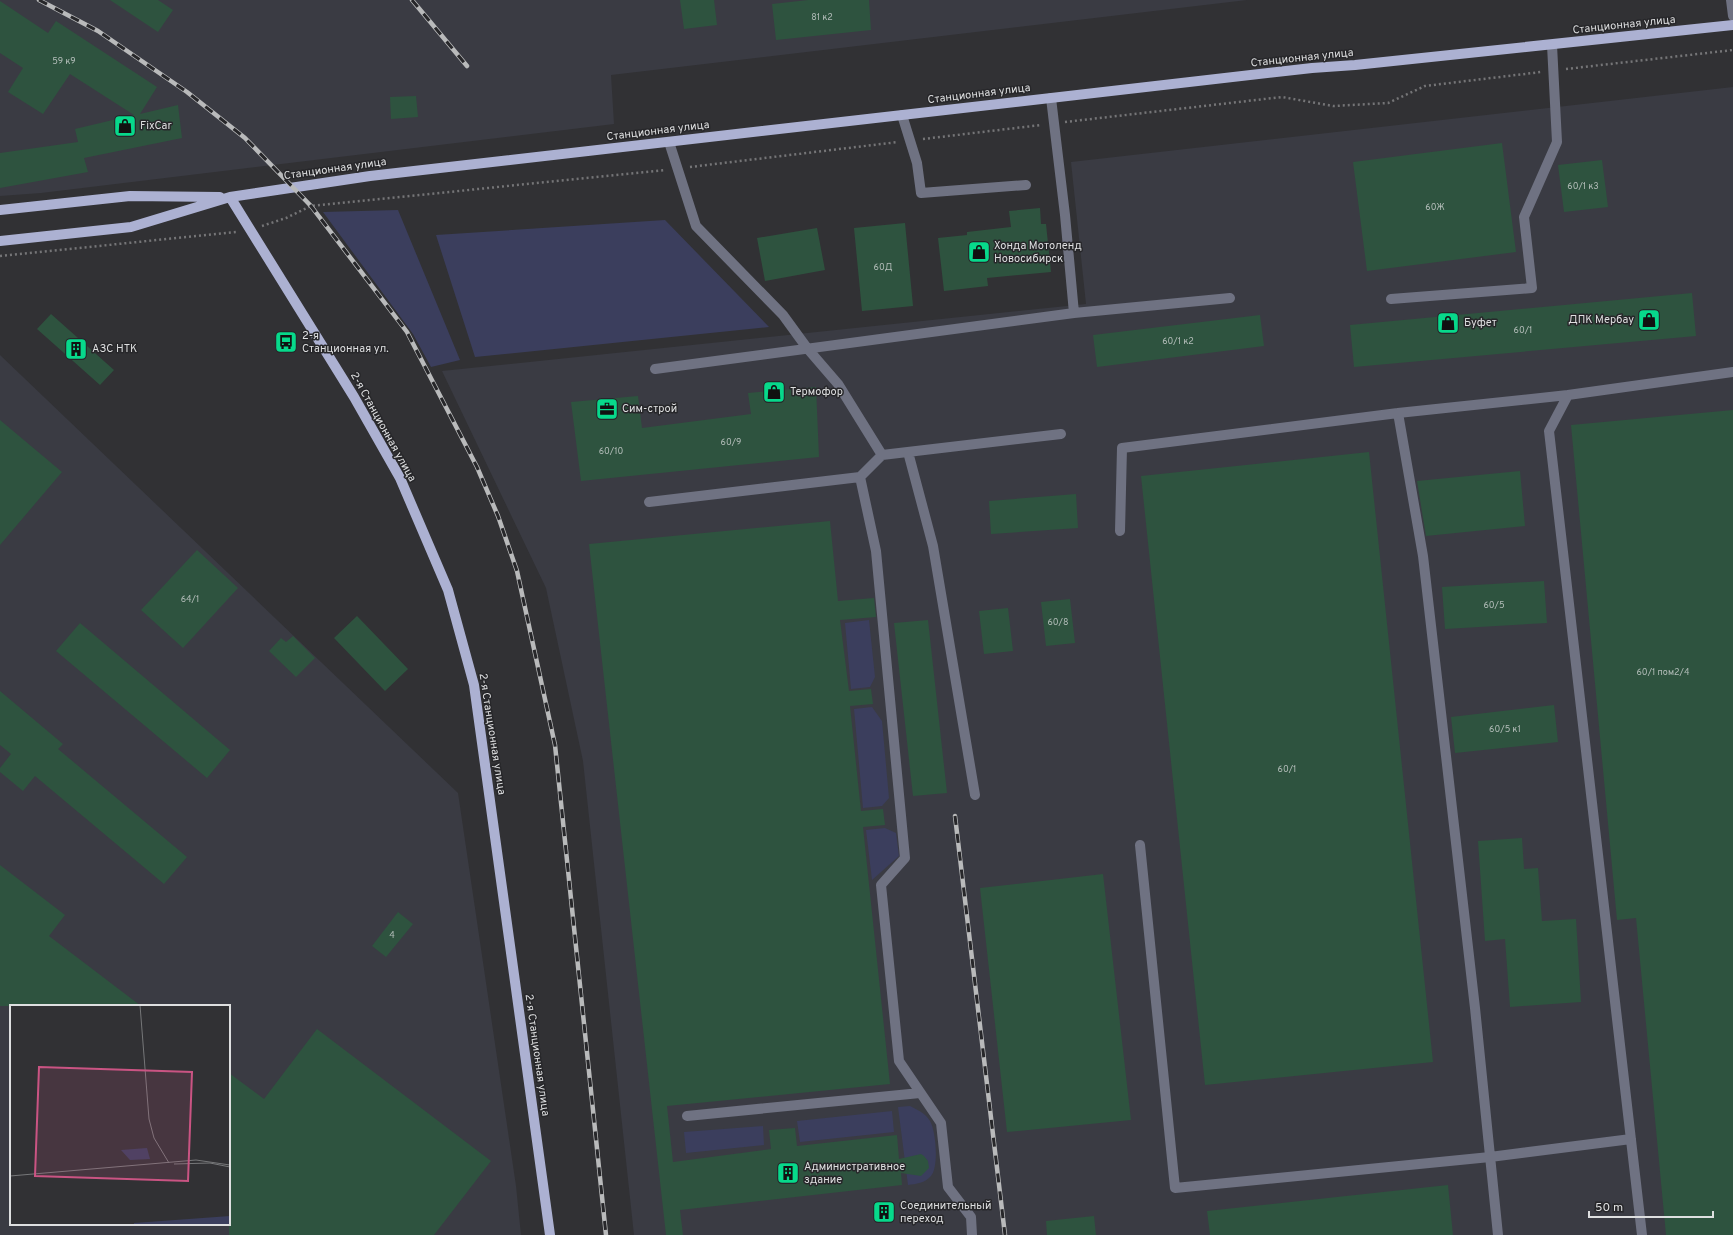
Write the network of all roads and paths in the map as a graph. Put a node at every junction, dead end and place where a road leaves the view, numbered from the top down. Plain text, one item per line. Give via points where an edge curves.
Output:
1 (1731, 0) edge
2 (1733, 16) edge
3 (1733, 25) edge
4 (1552, 45) junction
5 (1733, 50) edge
6 (1554, 70) junction
7 (1051, 98) junction
8 (902, 115) junction
9 (1054, 123) junction
10 (910, 141) junction
11 (669, 142) junction
12 (678, 168) junction
13 (1026, 185) dead end
14 (230, 197) junction
15 (0, 210) edge
16 (251, 230) junction
17 (0, 241) edge
18 (0, 256) edge
19 (1230, 298) dead end
20 (1392, 299) dead end
21 (1074, 313) junction
22 (807, 348) junction
23 (655, 369) dead end
24 (1733, 372) edge
25 (1568, 395) junction
26 (1398, 413) junction
27 (1061, 434) dead end
28 (908, 452) junction
29 (882, 455) junction
30 (860, 477) junction
31 (649, 502) dead end
32 (1120, 531) dead end
33 (975, 795) dead end
34 (1140, 845) dead end
35 (920, 1093) junction
36 (687, 1116) dead end
37 (1631, 1139) junction
38 (1490, 1157) junction
39 (550, 1235) edge
40 (972, 1235) edge
41 (1498, 1235) edge
42 (1642, 1235) edge

1 - 2 lane
3 - 4 main road, Станционная улица
4 - 6 lane
4 - 7 main road, Станционная улица via 1312,68
5 - 6 path
6 - 9 path via 1425,86 1388,103 1334,106 1282,97
6 - 20 lane via 1557,142 1524,217 1532,288
7 - 8 main road, Станционная улица
7 - 9 lane
8 - 10 lane
8 - 11 main road, Станционная улица
9 - 10 path
9 - 21 lane
10 - 12 path
10 - 13 lane via 917,163 921,193
11 - 12 lane
11 - 14 main road, Станционная улица via 370,176
12 - 16 path via 311,206
12 - 22 lane via 696,226 782,315
14 - 15 main road, Станционная улица via 130,196
14 - 16 main road, 2-я Станционная улица
14 - 17 main road, Станционная улица via 131,227
16 - 18 path
16 - 39 main road, 2-я Станционная улица via 354,397 400,478 448,590 474,685
19 - 21 lane
21 - 22 lane
22 - 23 lane
22 - 29 lane via 838,384
24 - 25 lane
25 - 26 lane
25 - 37 lane via 1549,430
26 - 32 lane via 1122,448
26 - 38 lane via 1423,556
27 - 28 lane
28 - 29 lane
28 - 33 lane via 933,546
29 - 30 lane
30 - 31 lane
30 - 35 lane via 876,551 905,858 881,885 898,1061
34 - 38 lane via 1175,1188
35 - 36 lane
35 - 40 lane via 942,1123 948,1187 971,1217
37 - 38 lane
37 - 42 lane
38 - 41 lane

